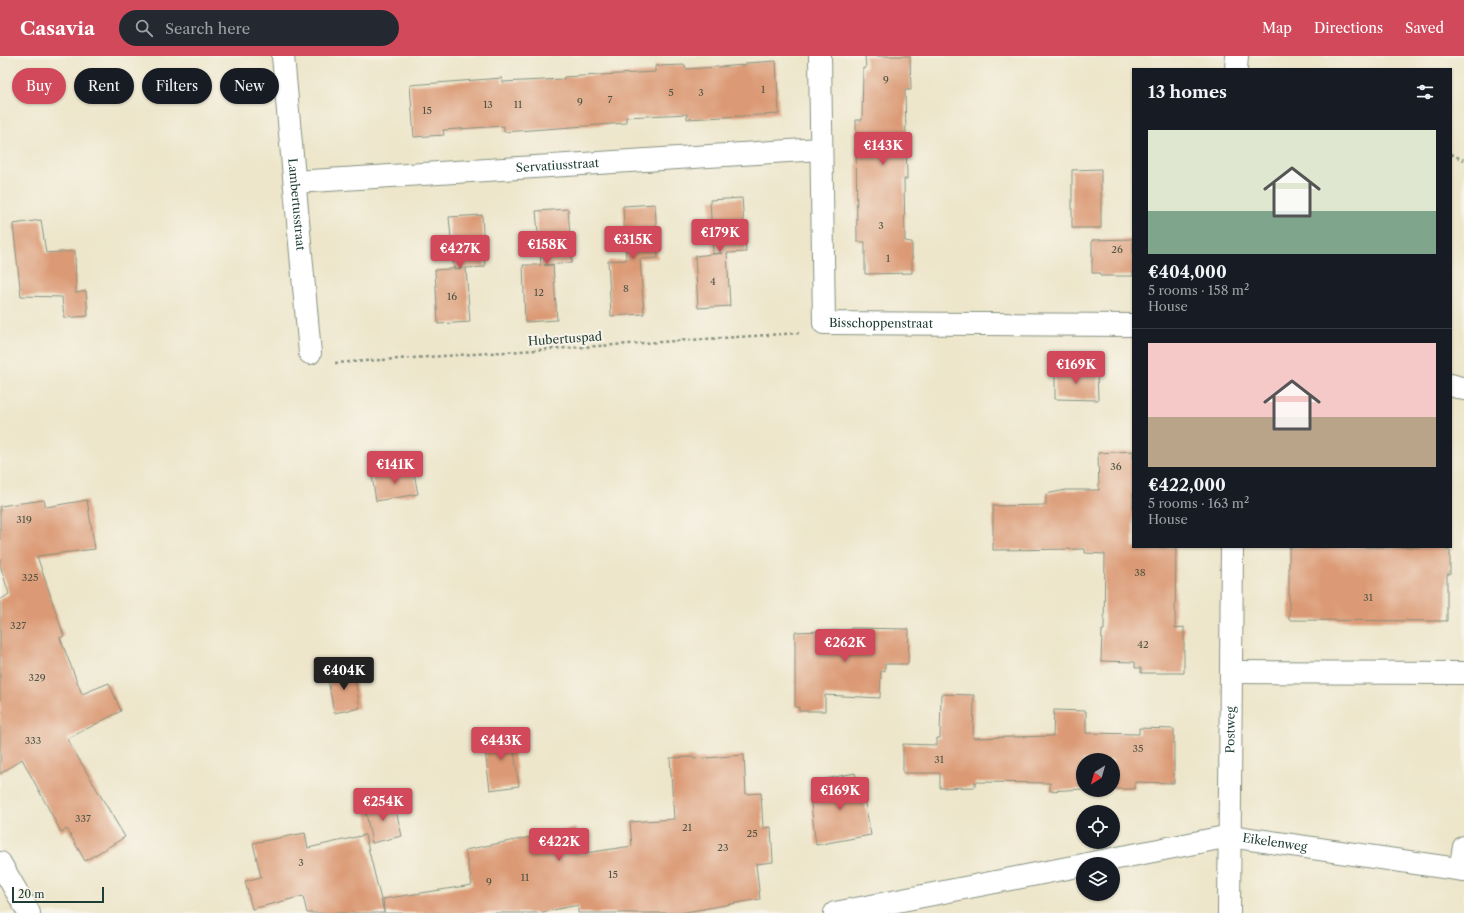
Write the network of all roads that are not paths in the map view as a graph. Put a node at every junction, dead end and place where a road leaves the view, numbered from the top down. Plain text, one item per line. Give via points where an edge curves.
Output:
1 (283, 56) edge
2 (820, 56) edge
3 (1237, 56) edge
4 (1236, 68) edge
5 (820, 149) junction
6 (295, 182) junction
7 (1132, 325) edge
8 (310, 353) road end
9 (1452, 386) edge
10 (1464, 389) edge
11 (1232, 548) edge
12 (1231, 672) junction
13 (1464, 673) edge
14 (1230, 836) junction
15 (1464, 847) edge
16 (1120, 858) edge
17 (0, 863) edge
18 (1076, 866) edge
19 (1462, 870) edge
20 (29, 913) edge
21 (835, 913) edge
22 (1229, 913) edge

1 - 6 street, Lambertusstraat
2 - 5 street, Bisschoppenstraat
3 - 4 street
5 - 6 street, Servatiusstraat
5 - 7 street, Bisschoppenstraat via 824,322
6 - 8 street, Lambertusstraat
9 - 10 street
11 - 12 street, Postweg
12 - 13 street
12 - 14 street, Postweg
14 - 16 street, Eikelenweg
14 - 19 street, Eikelenweg
14 - 22 street, Postweg
15 - 19 street
17 - 20 street
18 - 21 street

